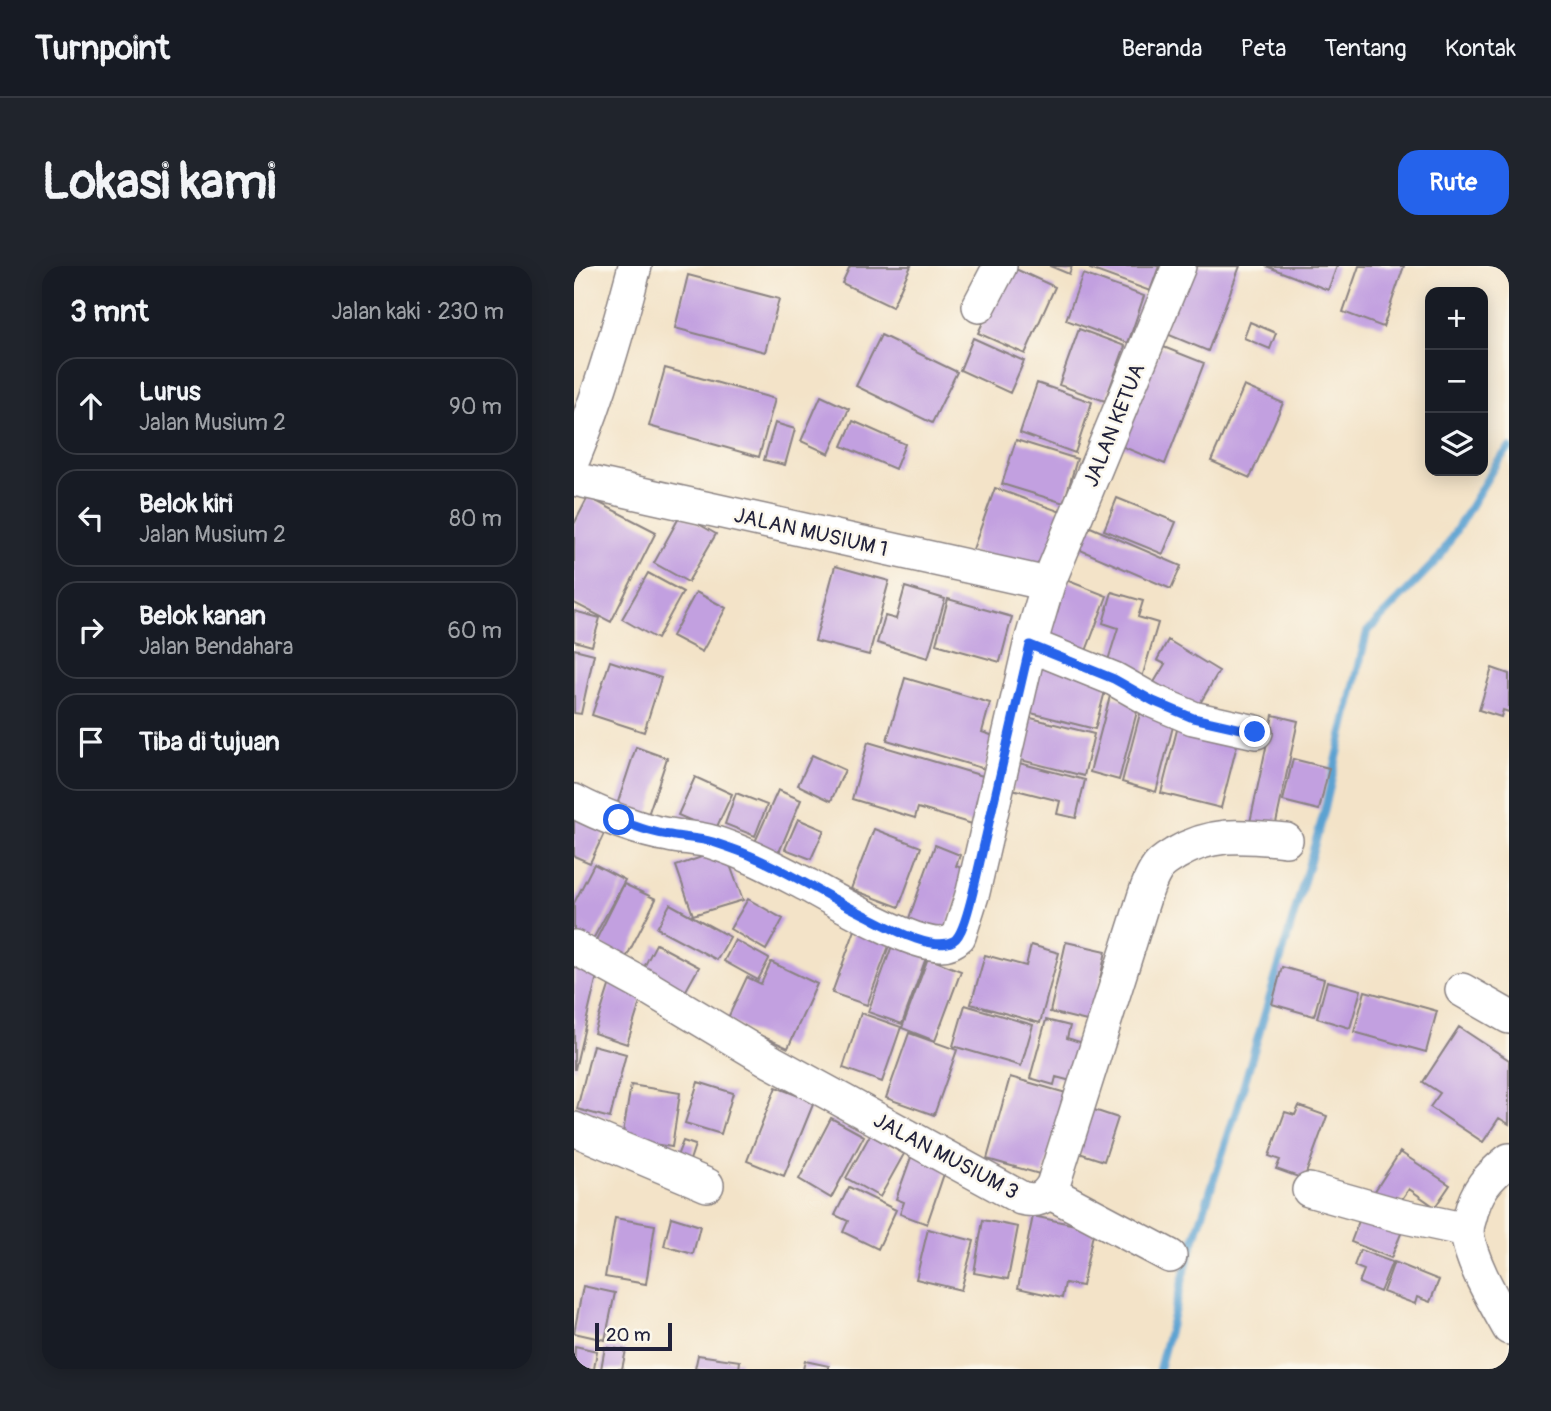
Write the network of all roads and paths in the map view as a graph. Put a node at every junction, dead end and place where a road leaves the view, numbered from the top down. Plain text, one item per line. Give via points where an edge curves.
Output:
1 (635, 266) edge
2 (1000, 266) edge
3 (1179, 266) edge
4 (979, 306) dead end
5 (574, 457) edge
6 (574, 479) edge
7 (1048, 584) junction
8 (1030, 645) junction
9 (1255, 732) dead end
10 (574, 801) edge
11 (1286, 840) dead end
12 (574, 947) edge
13 (1462, 990) dead end
14 (1509, 1017) edge
15 (574, 1129) edge
16 (1509, 1160) edge
17 (707, 1185) dead end
18 (1309, 1190) dead end
19 (1049, 1192) junction
20 (1466, 1230) junction
21 (1170, 1256) dead end
22 (1509, 1328) edge

1 - 5 street
2 - 4 street
3 - 7 street, JALAN KETUA
6 - 7 street, JALAN MUSIUM 1
7 - 8 street, JALAN KETUA
8 - 9 street via 1193,718
8 - 10 street, JALAN KETUA via 973,892 954,941 927,943 758,859 710,841 641,829
11 - 19 street, JALAN MUSIUM 3 via 1239,836 1196,842 1157,869
12 - 19 street, JALAN MUSIUM 3 via 1021,1198 1033,1201
13 - 14 street
15 - 17 street
16 - 20 street via 1474,1198
18 - 20 street
19 - 21 street
20 - 22 street via 1488,1289

